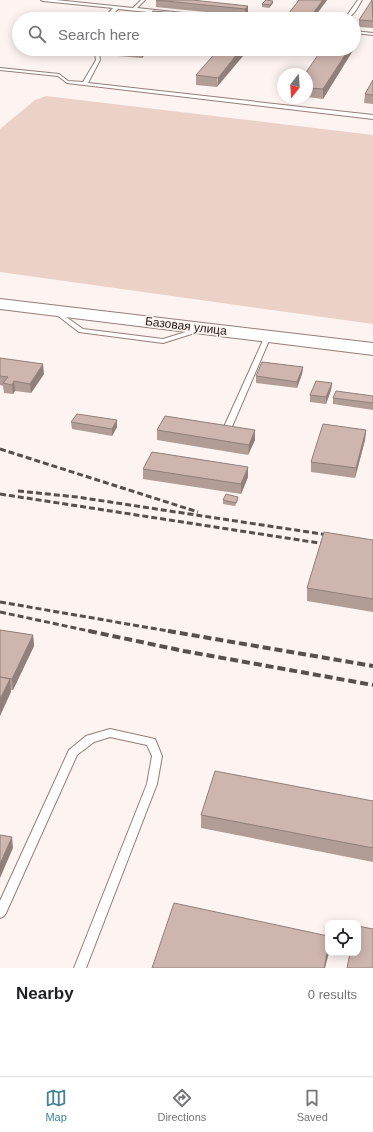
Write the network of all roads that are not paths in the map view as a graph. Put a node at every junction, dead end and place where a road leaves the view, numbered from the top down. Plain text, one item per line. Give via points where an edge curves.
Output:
1 (43, 0) edge
2 (143, 0) edge
3 (360, 0) edge
4 (116, 8) junction
5 (134, 9) junction
6 (112, 12) edge
7 (163, 12) edge
8 (352, 12) edge
9 (361, 33) edge
10 (373, 34) edge
11 (97, 56) edge
12 (0, 69) edge
13 (84, 84) junction
14 (373, 117) edge
15 (0, 304) edge
16 (268, 336) junction
17 (373, 349) edge
18 (227, 429) edge
19 (0, 913) edge
20 (80, 968) edge

1 - 4 lane
2 - 5 lane
3 - 8 lane
4 - 5 lane
4 - 6 lane
5 - 7 lane
9 - 10 lane
11 - 13 lane via 98,60
12 - 13 lane via 59,76 67,82
13 - 14 lane
15 - 16 street, Базовая улица
16 - 17 street, Базовая улица
16 - 18 lane
19 - 20 lane via 73,753 90,739 110,733 151,742 157,756 152,784

